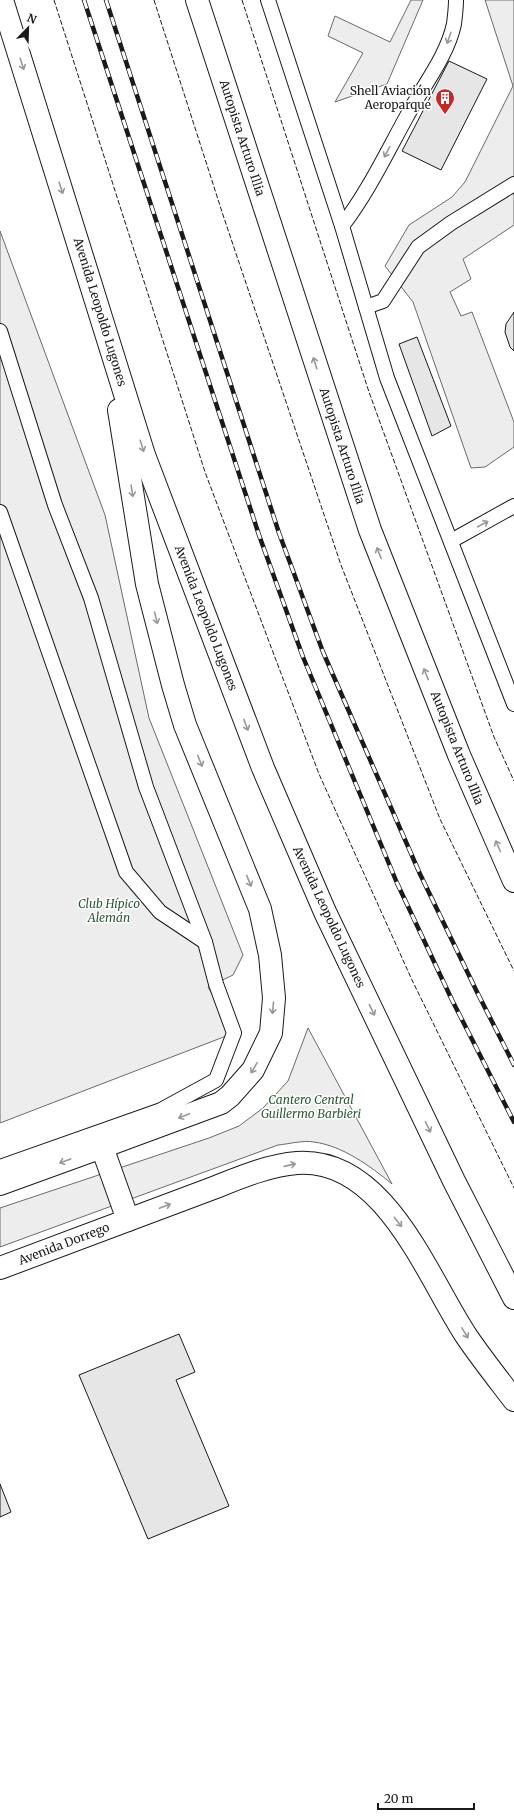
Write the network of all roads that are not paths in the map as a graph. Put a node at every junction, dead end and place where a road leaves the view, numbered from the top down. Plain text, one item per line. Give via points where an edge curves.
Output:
1 (2, 0) edge
2 (197, 0) edge
3 (268, 0) edge
4 (456, 0) edge
5 (514, 184) edge
6 (342, 226) junction
7 (366, 308) junction
8 (106, 328) junction
9 (0, 331) edge
10 (514, 506) edge
11 (0, 512) edge
12 (452, 541) junction
13 (514, 704) edge
14 (514, 881) edge
15 (205, 942) junction
16 (102, 1148) junction
17 (0, 1167) edge
18 (0, 1184) edge
19 (128, 1220) junction
20 (0, 1268) edge
21 (514, 1298) edge
22 (514, 1400) edge

1 -> 8 main road, Avenida Leopoldo Lugones
14 -> 2 main road, Autopista Arturo Illia via 459,755 370,530
3 - 6 lane
4 -> 6 lane via 454,25 445,51 375,176
5 - 7 lane via 418,247 382,300
6 - 7 lane
7 - 12 lane via 387,378
8 -> 16 main road via 149,591 185,725 260,909 270,955 274,998 271,1033 253,1070 230,1096
8 -> 21 main road, Avenida Leopoldo Lugones via 144,455 263,768 325,912 454,1181
9 - 15 lane via 55,505 91,598 146,787
12 -> 10 lane
11 - 15 lane via 126,872 160,912
12 - 13 lane
15 - 17 lane via 216,984 234,1033 216,1080 161,1110
16 -> 18 main road
16 - 19 main road
19 - 20 main road, Avenida Dorrego
19 -> 22 main road, Avenida Dorrego via 252,1173 297,1163 326,1166 357,1179 382,1202 404,1229 467,1337

